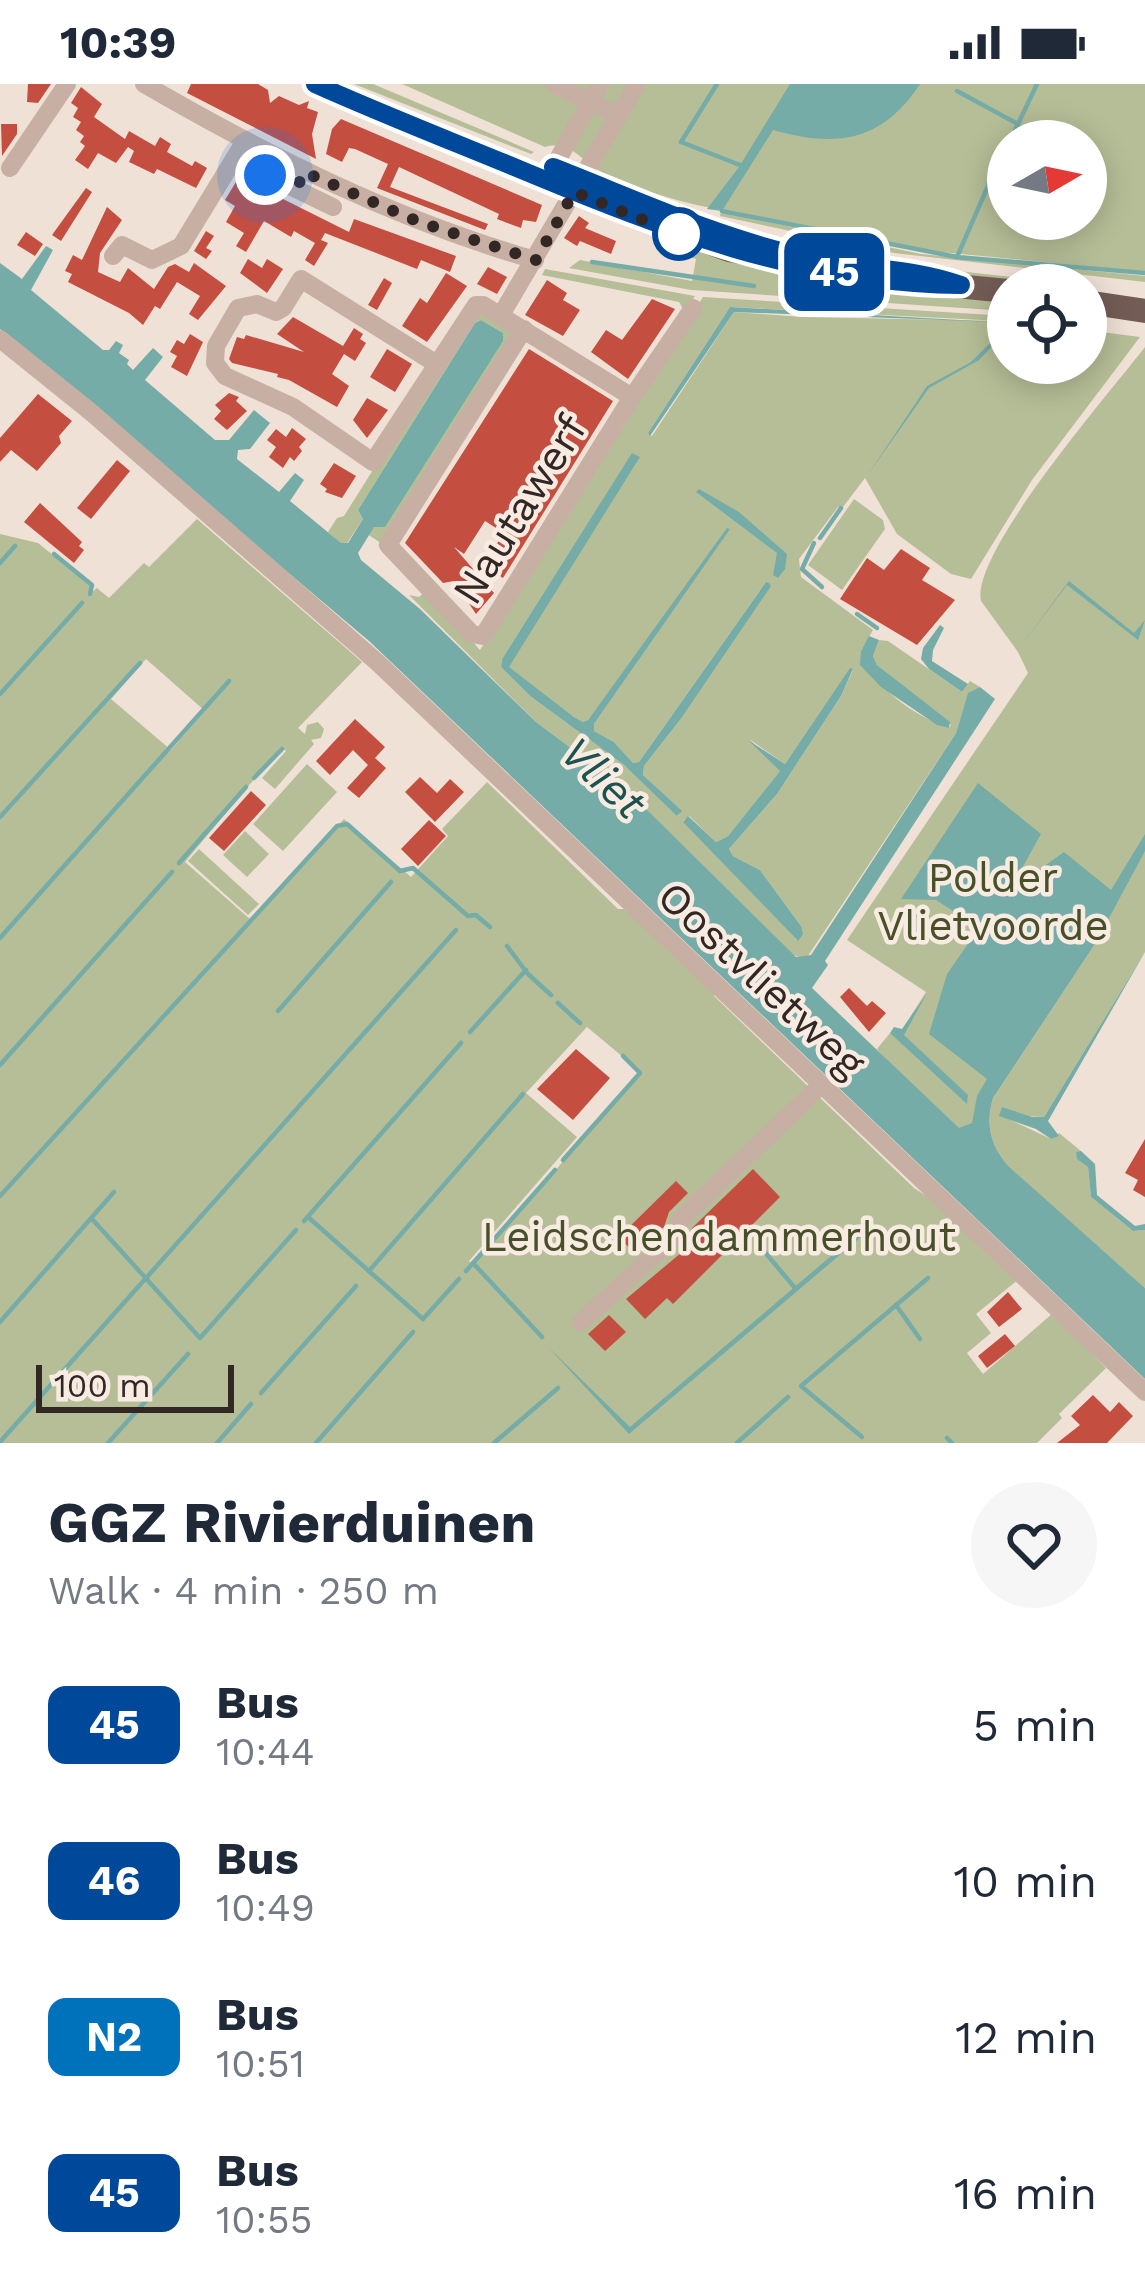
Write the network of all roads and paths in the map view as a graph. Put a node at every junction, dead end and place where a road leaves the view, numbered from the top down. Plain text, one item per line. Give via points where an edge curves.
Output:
1 (67, 84) edge
2 (144, 84) edge
3 (314, 84) edge
4 (341, 84) edge
5 (554, 84) edge
6 (637, 84) edge
7 (595, 92) edge
8 (619, 116) junction
9 (244, 141) junction
10 (234, 159) junction
11 (10, 167) dead end
12 (553, 167) junction
13 (300, 181) junction
14 (578, 185) junction
15 (333, 207) dead end
16 (113, 256) dead end
17 (536, 260) junction
18 (987, 288) edge
19 (1107, 305) edge
20 (692, 308) dead end
21 (1145, 311) edge
22 (501, 315) junction
23 (524, 329) junction
24 (0, 339) edge
25 (435, 363) junction
26 (632, 397) junction
27 (821, 1085) junction
28 (581, 1322) dead end
29 (1145, 1392) edge

1 - 11 street
2 - 9 street
3 - 14 main road
4 - 12 main road
5 - 7 street
6 - 8 street
7 - 8 street
7 - 12 street
8 - 14 street
9 - 10 street
9 - 13 street
10 - 13 street
10 - 16 street via 181,246 152,260 122,244
12 - 14 main road
13 - 15 street
13 - 17 street
14 - 17 street
14 - 18 main road via 802,257
17 - 22 street
19 - 21 main road
20 - 26 street, Nautawerf
22 - 23 street, Nautawerf
22 - 25 street via 476,305
23 - 26 street, Nautawerf
23 - 26 street, Nautawerf via 388,545 472,634 483,636
24 - 27 street, Oostvlietweg via 377,662
25 - 25 street via 373,462 215,363 238,308 276,312 302,279
27 - 28 street
27 - 29 street, Oostvlietweg

